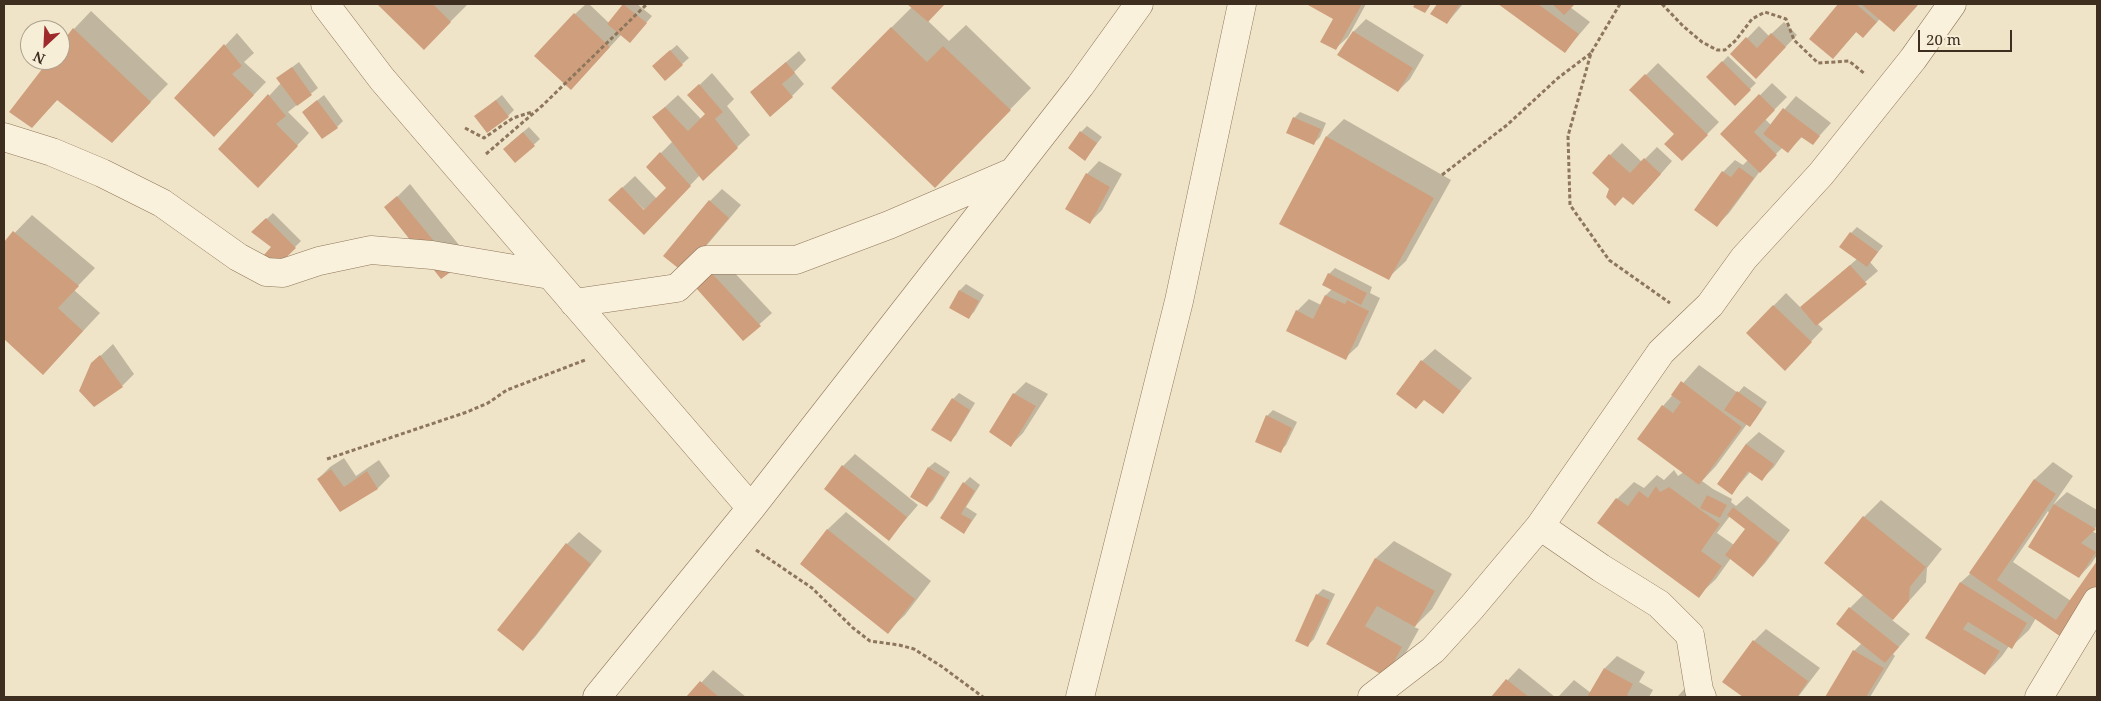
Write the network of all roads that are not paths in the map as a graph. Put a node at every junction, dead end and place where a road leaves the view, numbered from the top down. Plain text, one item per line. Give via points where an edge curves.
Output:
1 (325, 4) edge
2 (1242, 4) edge
3 (1952, 4) edge
4 (1133, 7) edge
5 (4, 137) edge
6 (1012, 172) junction
7 (550, 275) junction
8 (574, 303) junction
9 (751, 508) junction
10 (1540, 526) junction
11 (2097, 602) edge
12 (597, 697) edge
13 (1080, 697) edge
14 (1372, 697) edge
15 (1702, 697) edge
16 (2039, 697) edge

1 - 7 street via 382,79
2 - 13 street via 1179,300
3 - 10 street via 1821,174 1744,258 1710,304 1661,352
4 - 6 street via 1080,86
5 - 7 street via 52,152 162,203 238,257 266,272 283,273 319,261 371,250 432,255
6 - 8 street via 889,225 796,260 706,260 677,288
6 - 9 street
7 - 8 street
8 - 9 street
9 - 12 street
10 - 14 street via 1433,650
10 - 15 street via 1659,604 1690,634
11 - 16 street

